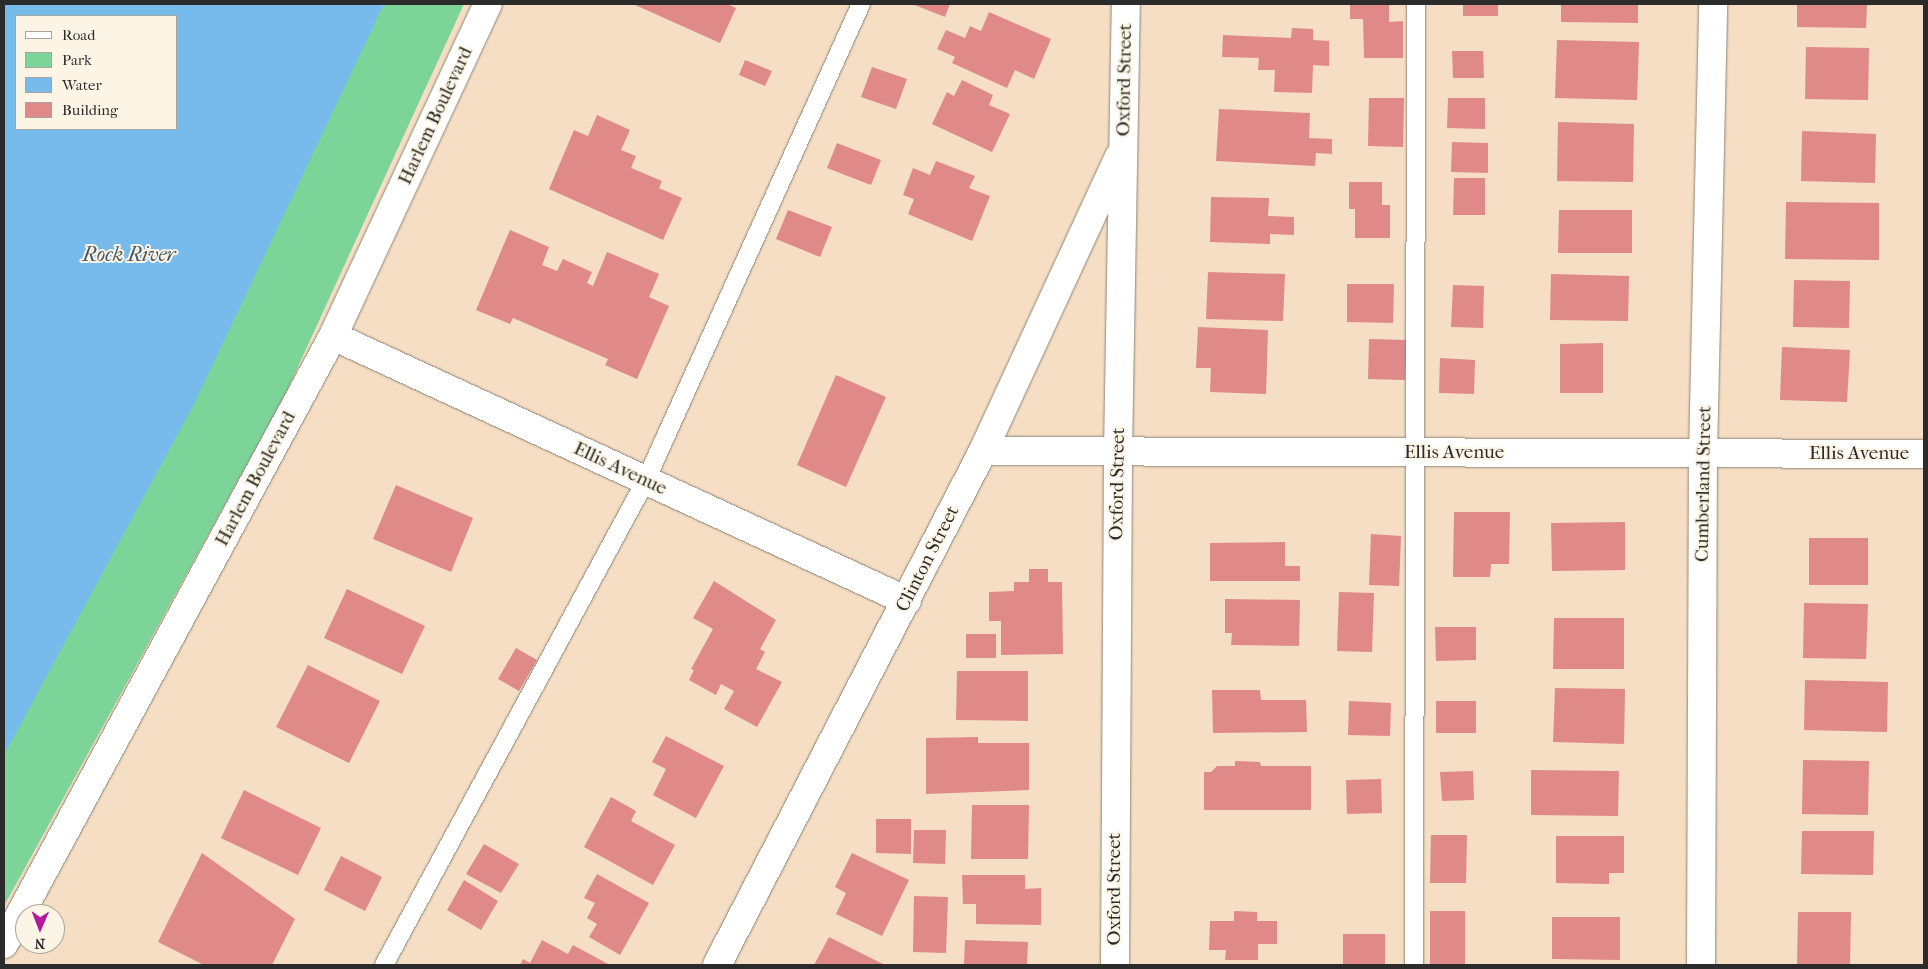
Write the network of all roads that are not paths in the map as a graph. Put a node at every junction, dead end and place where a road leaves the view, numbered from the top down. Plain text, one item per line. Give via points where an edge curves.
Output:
1 (488, 4) edge
2 (861, 4) edge
3 (1126, 4) edge
4 (1416, 4) edge
5 (1713, 4) edge
6 (1124, 146) junction
7 (334, 336) junction
8 (983, 451) junction
9 (1118, 452) junction
10 (1414, 453) junction
11 (1703, 454) junction
12 (1924, 454) edge
13 (646, 480) junction
14 (907, 601) junction
15 (4, 944) edge
16 (384, 965) edge
17 (717, 965) edge
18 (1115, 965) edge
19 (1414, 965) edge
20 (1701, 965) edge

1 - 7 street, Harlem Boulevard
2 - 13 lane
3 - 6 street, Oxford Street
4 - 10 lane
5 - 11 street, Cumberland Street
6 - 8 street, Clinton Street
6 - 9 street, Oxford Street
7 - 13 street, Ellis Avenue
7 - 15 street, Harlem Boulevard
8 - 9 street, Ellis Avenue
8 - 14 street, Clinton Street
9 - 10 street, Ellis Avenue
9 - 18 street, Oxford Street
10 - 11 street, Ellis Avenue
10 - 19 lane
11 - 12 street, Ellis Avenue
11 - 20 street, Cumberland Street
13 - 14 street, Ellis Avenue
13 - 16 lane
14 - 17 street, Clinton Street

